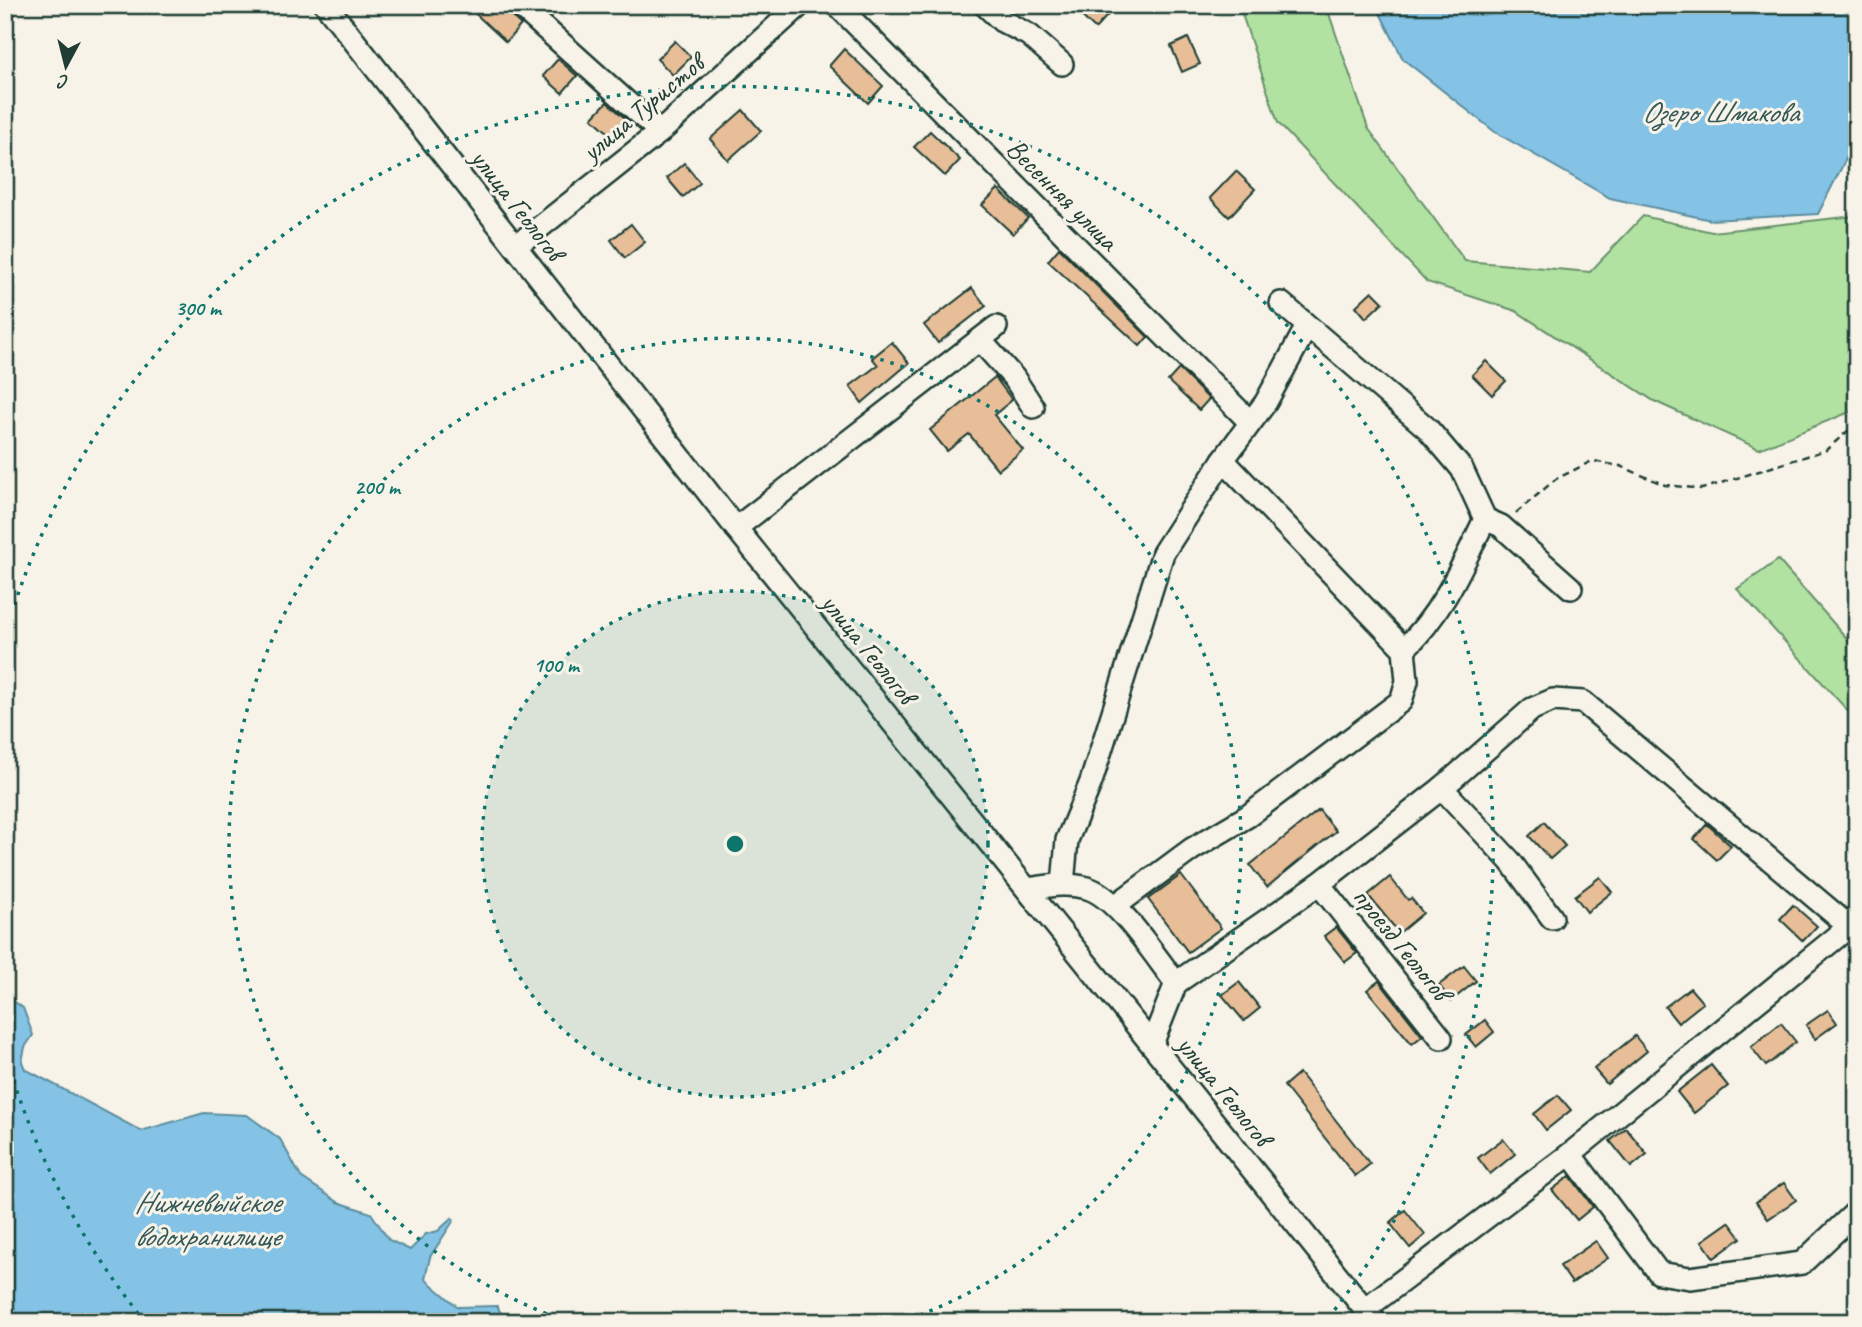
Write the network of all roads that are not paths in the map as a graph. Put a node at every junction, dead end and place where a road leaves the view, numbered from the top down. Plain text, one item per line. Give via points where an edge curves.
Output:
1 (326, 5) edge
2 (519, 5) edge
3 (800, 5) edge
4 (837, 5) edge
5 (985, 5) edge
6 (1062, 64) dead end
7 (660, 132) junction
8 (516, 246) junction
9 (1281, 303) dead end
10 (1306, 328) junction
11 (1033, 407) dead end
12 (1250, 422) junction
13 (1223, 460) junction
14 (1493, 523) junction
15 (736, 528) junction
16 (1571, 588) dead end
17 (1404, 649) junction
18 (1442, 788) junction
19 (1063, 884) junction
20 (1319, 884) junction
21 (1028, 889) junction
22 (1115, 906) junction
23 (1552, 918) dead end
24 (1853, 930) edge
25 (1176, 983) junction
26 (1441, 1038) dead end
27 (1152, 1044) junction
28 (1570, 1154) junction
29 (1857, 1211) edge
30 (1370, 1315) edge

1 - 8 street, улица Геологов
2 - 7 street
3 - 7 street, улица Туристов
4 - 12 street, Весенняя улица
5 - 6 street via 1002,21 1030,35
7 - 8 street, улица Туристов
8 - 15 street, улица Геологов
9 - 10 street
10 - 12 street via 1266,402
10 - 14 street via 1427,429 1462,469
11 - 15 street via 988,333
12 - 13 street
13 - 17 street
13 - 19 street via 1163,553 1091,782 1067,840
14 - 16 street
14 - 17 street via 1425,630
15 - 21 street, улица Геологов
17 - 22 street via 1407,681 1401,701 1248,816 1192,849
18 - 20 street
18 - 23 street via 1510,861
18 - 24 street via 1532,709 1553,700 1583,702
19 - 21 street
19 - 22 street via 1090,888
20 - 25 street
20 - 26 street, проезд Геологов
21 - 27 street, улица Геологов
22 - 25 street
24 - 28 street
25 - 27 street
27 - 30 street, улица Геологов
28 - 29 street via 1659,1273 1690,1278 1802,1264
28 - 30 street

